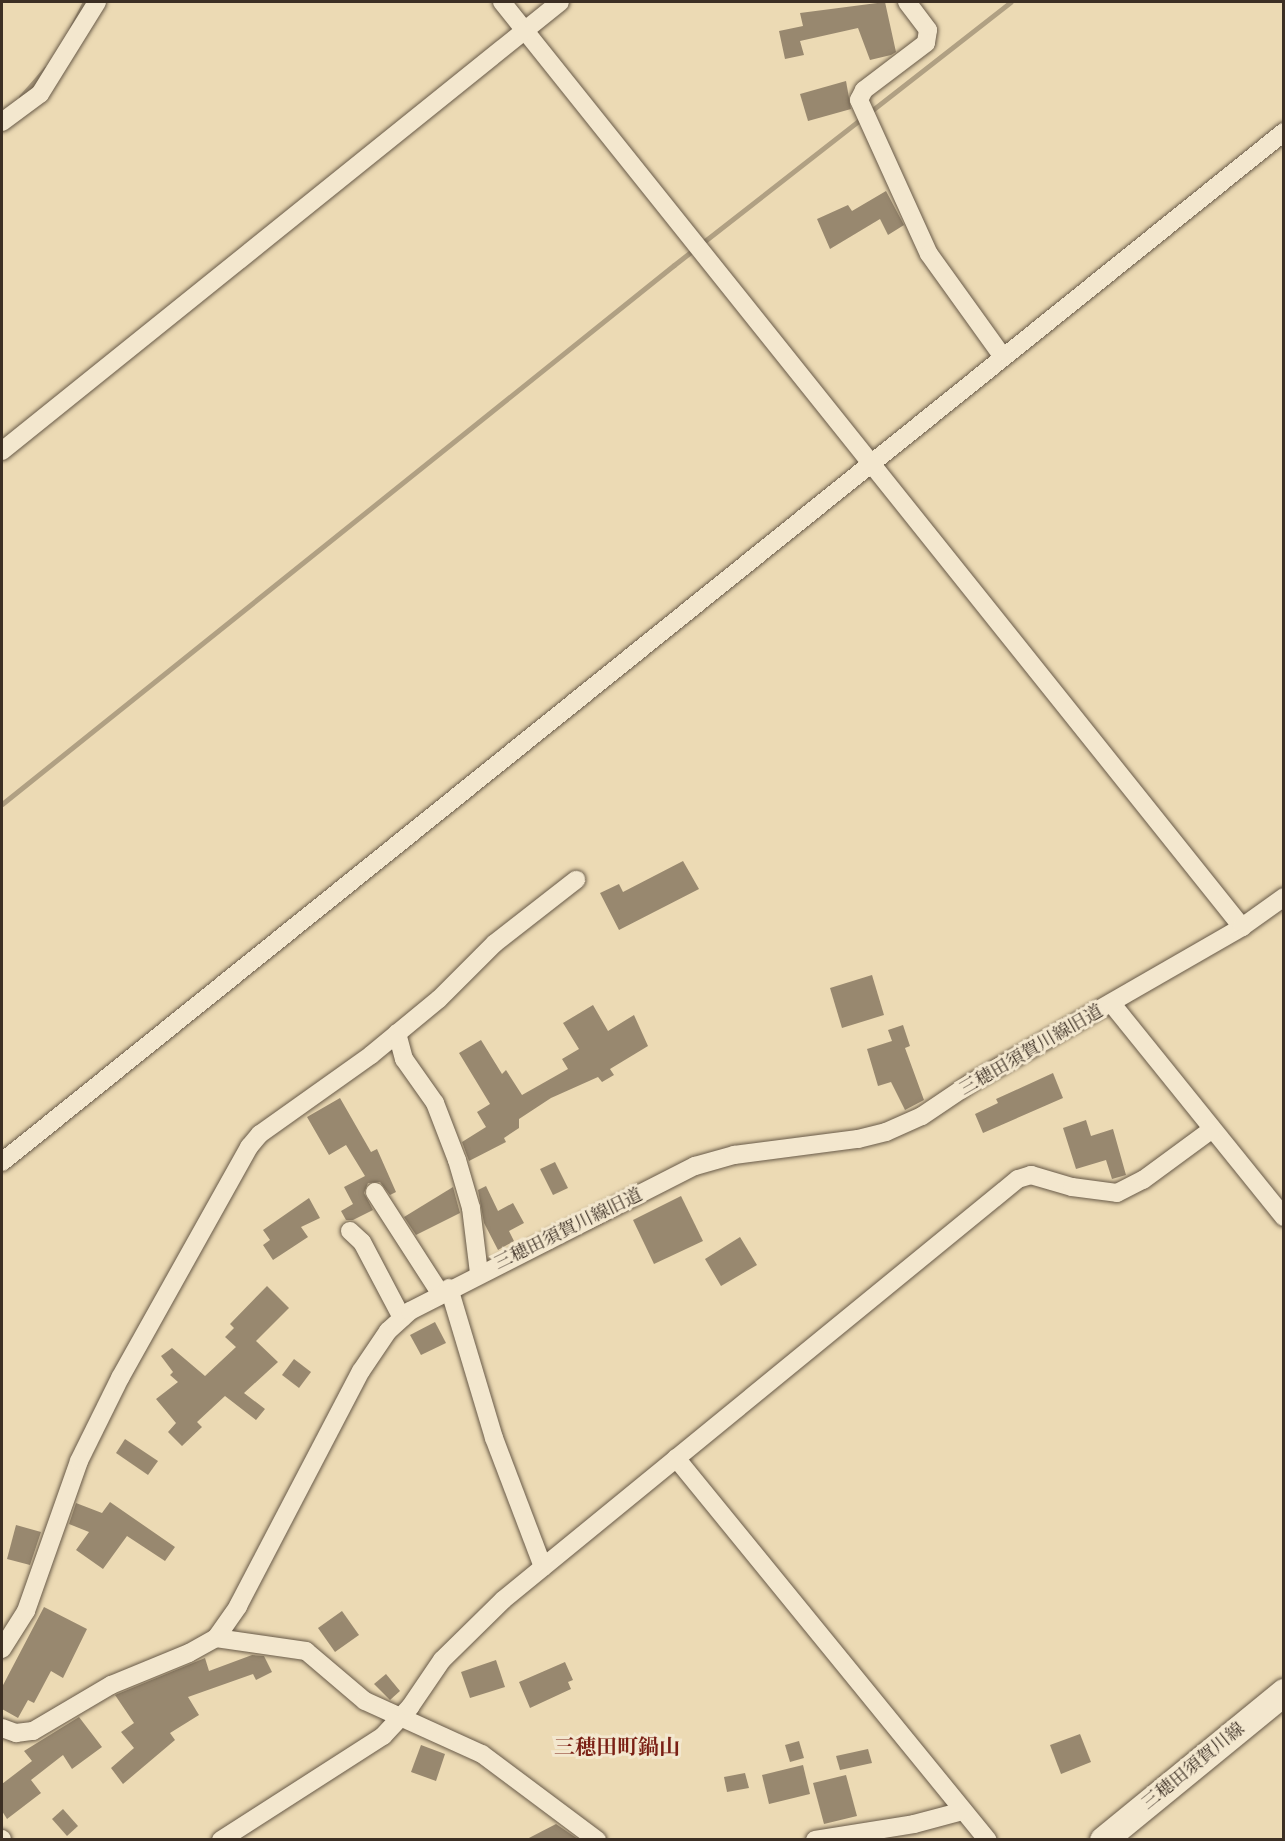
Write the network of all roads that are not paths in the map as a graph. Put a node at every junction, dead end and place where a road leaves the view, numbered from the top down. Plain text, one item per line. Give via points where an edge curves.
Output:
1 (97, 2) edge
2 (502, 2) edge
3 (560, 2) edge
4 (907, 2) edge
5 (525, 30) junction
6 (2, 122) edge
7 (1284, 132) edge
8 (1003, 357) junction
9 (2, 451) edge
10 (872, 462) junction
11 (576, 880) dead end
12 (1284, 897) edge
13 (1242, 927) junction
14 (1112, 1004) junction
15 (397, 1033) junction
16 (1211, 1130) junction
17 (2, 1162) edge
18 (375, 1192) dead end
19 (1284, 1217) edge
20 (350, 1231) dead end
21 (479, 1273) junction
22 (445, 1291) junction
23 (402, 1318) junction
24 (676, 1458) junction
25 (543, 1568) junction
26 (216, 1638) junction
27 (2, 1649) edge
28 (1284, 1692) edge
29 (402, 1716) junction
30 (2, 1728) edge
31 (963, 1811) junction
32 (221, 1839) edge
33 (597, 1839) edge
34 (815, 1839) edge
35 (987, 1839) edge
36 (1103, 1839) edge

1 - 6 street via 40,94
2 - 5 street
3 - 5 street
4 - 8 street via 928,30 927,43 864,90 859,100 929,254
5 - 9 street
5 - 10 street
7 - 8 street
8 - 10 street
10 - 13 street
10 - 17 street
11 - 15 street via 495,943 439,999
12 - 13 street, 三穂田須賀川線旧道
13 - 14 street, 三穂田須賀川線旧道
14 - 16 street
14 - 21 street, 三穂田須賀川線旧道 via 971,1083 922,1116 886,1132 712,1160
15 - 21 street via 404,1059 435,1104 457,1160 471,1208
15 - 27 street via 260,1134 249,1147 120,1378 80,1461 26,1611
16 - 19 street
16 - 24 street via 1143,1180 1117,1193 1098,1192 1031,1174 1018,1179
18 - 22 street
20 - 23 street via 362,1242
21 - 22 street, 三穂田須賀川線旧道
22 - 23 street, 三穂田須賀川線旧道
22 - 25 street
23 - 26 street, 三穂田須賀川線旧道 via 375,1347 361,1371 238,1606
24 - 25 street
24 - 31 street
25 - 29 street via 441,1660
26 - 29 street via 298,1648 323,1663 365,1701
26 - 30 street, 三穂田須賀川線旧道 via 111,1684 33,1731 16,1733
28 - 36 main road, 三穂田須賀川線
29 - 32 street via 383,1736
29 - 33 street via 482,1754
31 - 34 street via 914,1824
31 - 35 street

